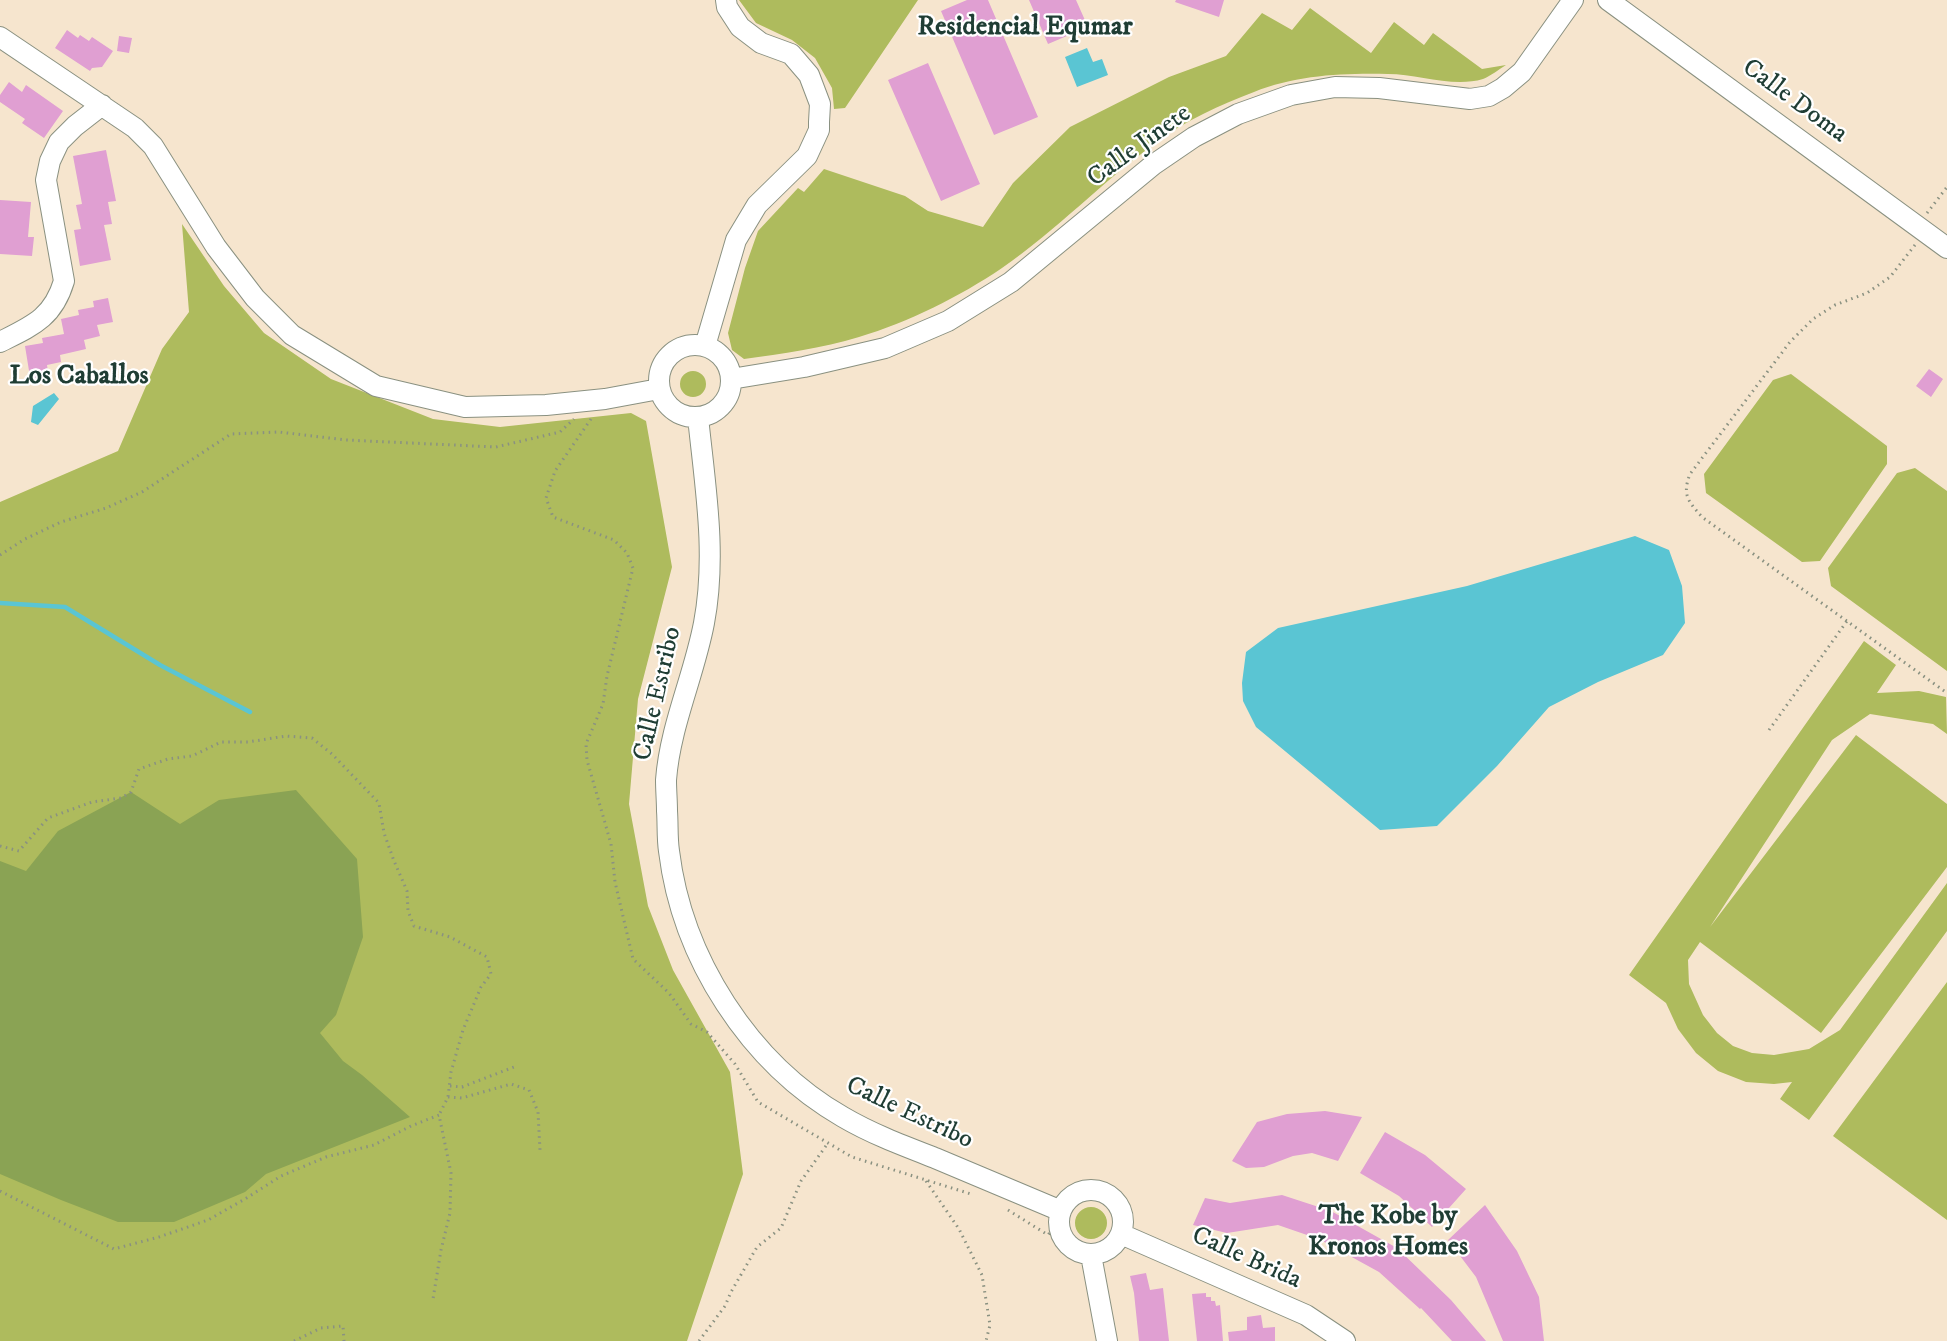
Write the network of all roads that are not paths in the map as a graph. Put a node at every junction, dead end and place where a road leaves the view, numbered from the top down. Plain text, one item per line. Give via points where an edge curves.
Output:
1 (726, 0) edge
2 (1573, 0) edge
3 (1608, 0) edge
4 (0, 37) edge
5 (102, 105) junction
6 (1934, 237) edge
7 (0, 342) edge
8 (705, 346) junction
9 (731, 379) junction
10 (659, 389) junction
11 (698, 417) junction
12 (1060, 1216) junction
13 (1121, 1234) junction
14 (1092, 1255) junction
15 (1107, 1341) edge
16 (1345, 1341) edge

1 - 8 street via 740,27 761,44 790,54 809,75 820,104 819,130 807,156 758,205 736,240
2 - 9 street, Calle Jinete via 1522,72 1489,96 1470,99 1335,87 1291,95 1238,114 1153,165 1011,282 948,321 885,348
3 - 6 street, Calle Doma
4 - 5 street
5 - 7 street via 59,142 50,161 46,180 64,281 59,297 37,323
5 - 10 street via 153,146 216,247 255,298 292,335 376,386 465,407 546,405
8 - 9 street via 723,359
8 - 10 street via 692,345 670,354 659,376
9 - 11 street via 726,400 718,409
10 - 11 street via 669,407 688,417
11 - 12 street, Calle Estribo via 709,516 710,576 703,625 673,734 666,781 669,851 678,897 693,942 715,988 741,1027 810,1096 887,1139
12 - 13 street via 1065,1202 1073,1195 1082,1191 1102,1192 1118,1204
12 - 14 street via 1060,1232 1065,1241 1081,1253
13 - 14 street via 1110,1249
13 - 16 street, Calle Brida via 1306,1315
14 - 15 street

